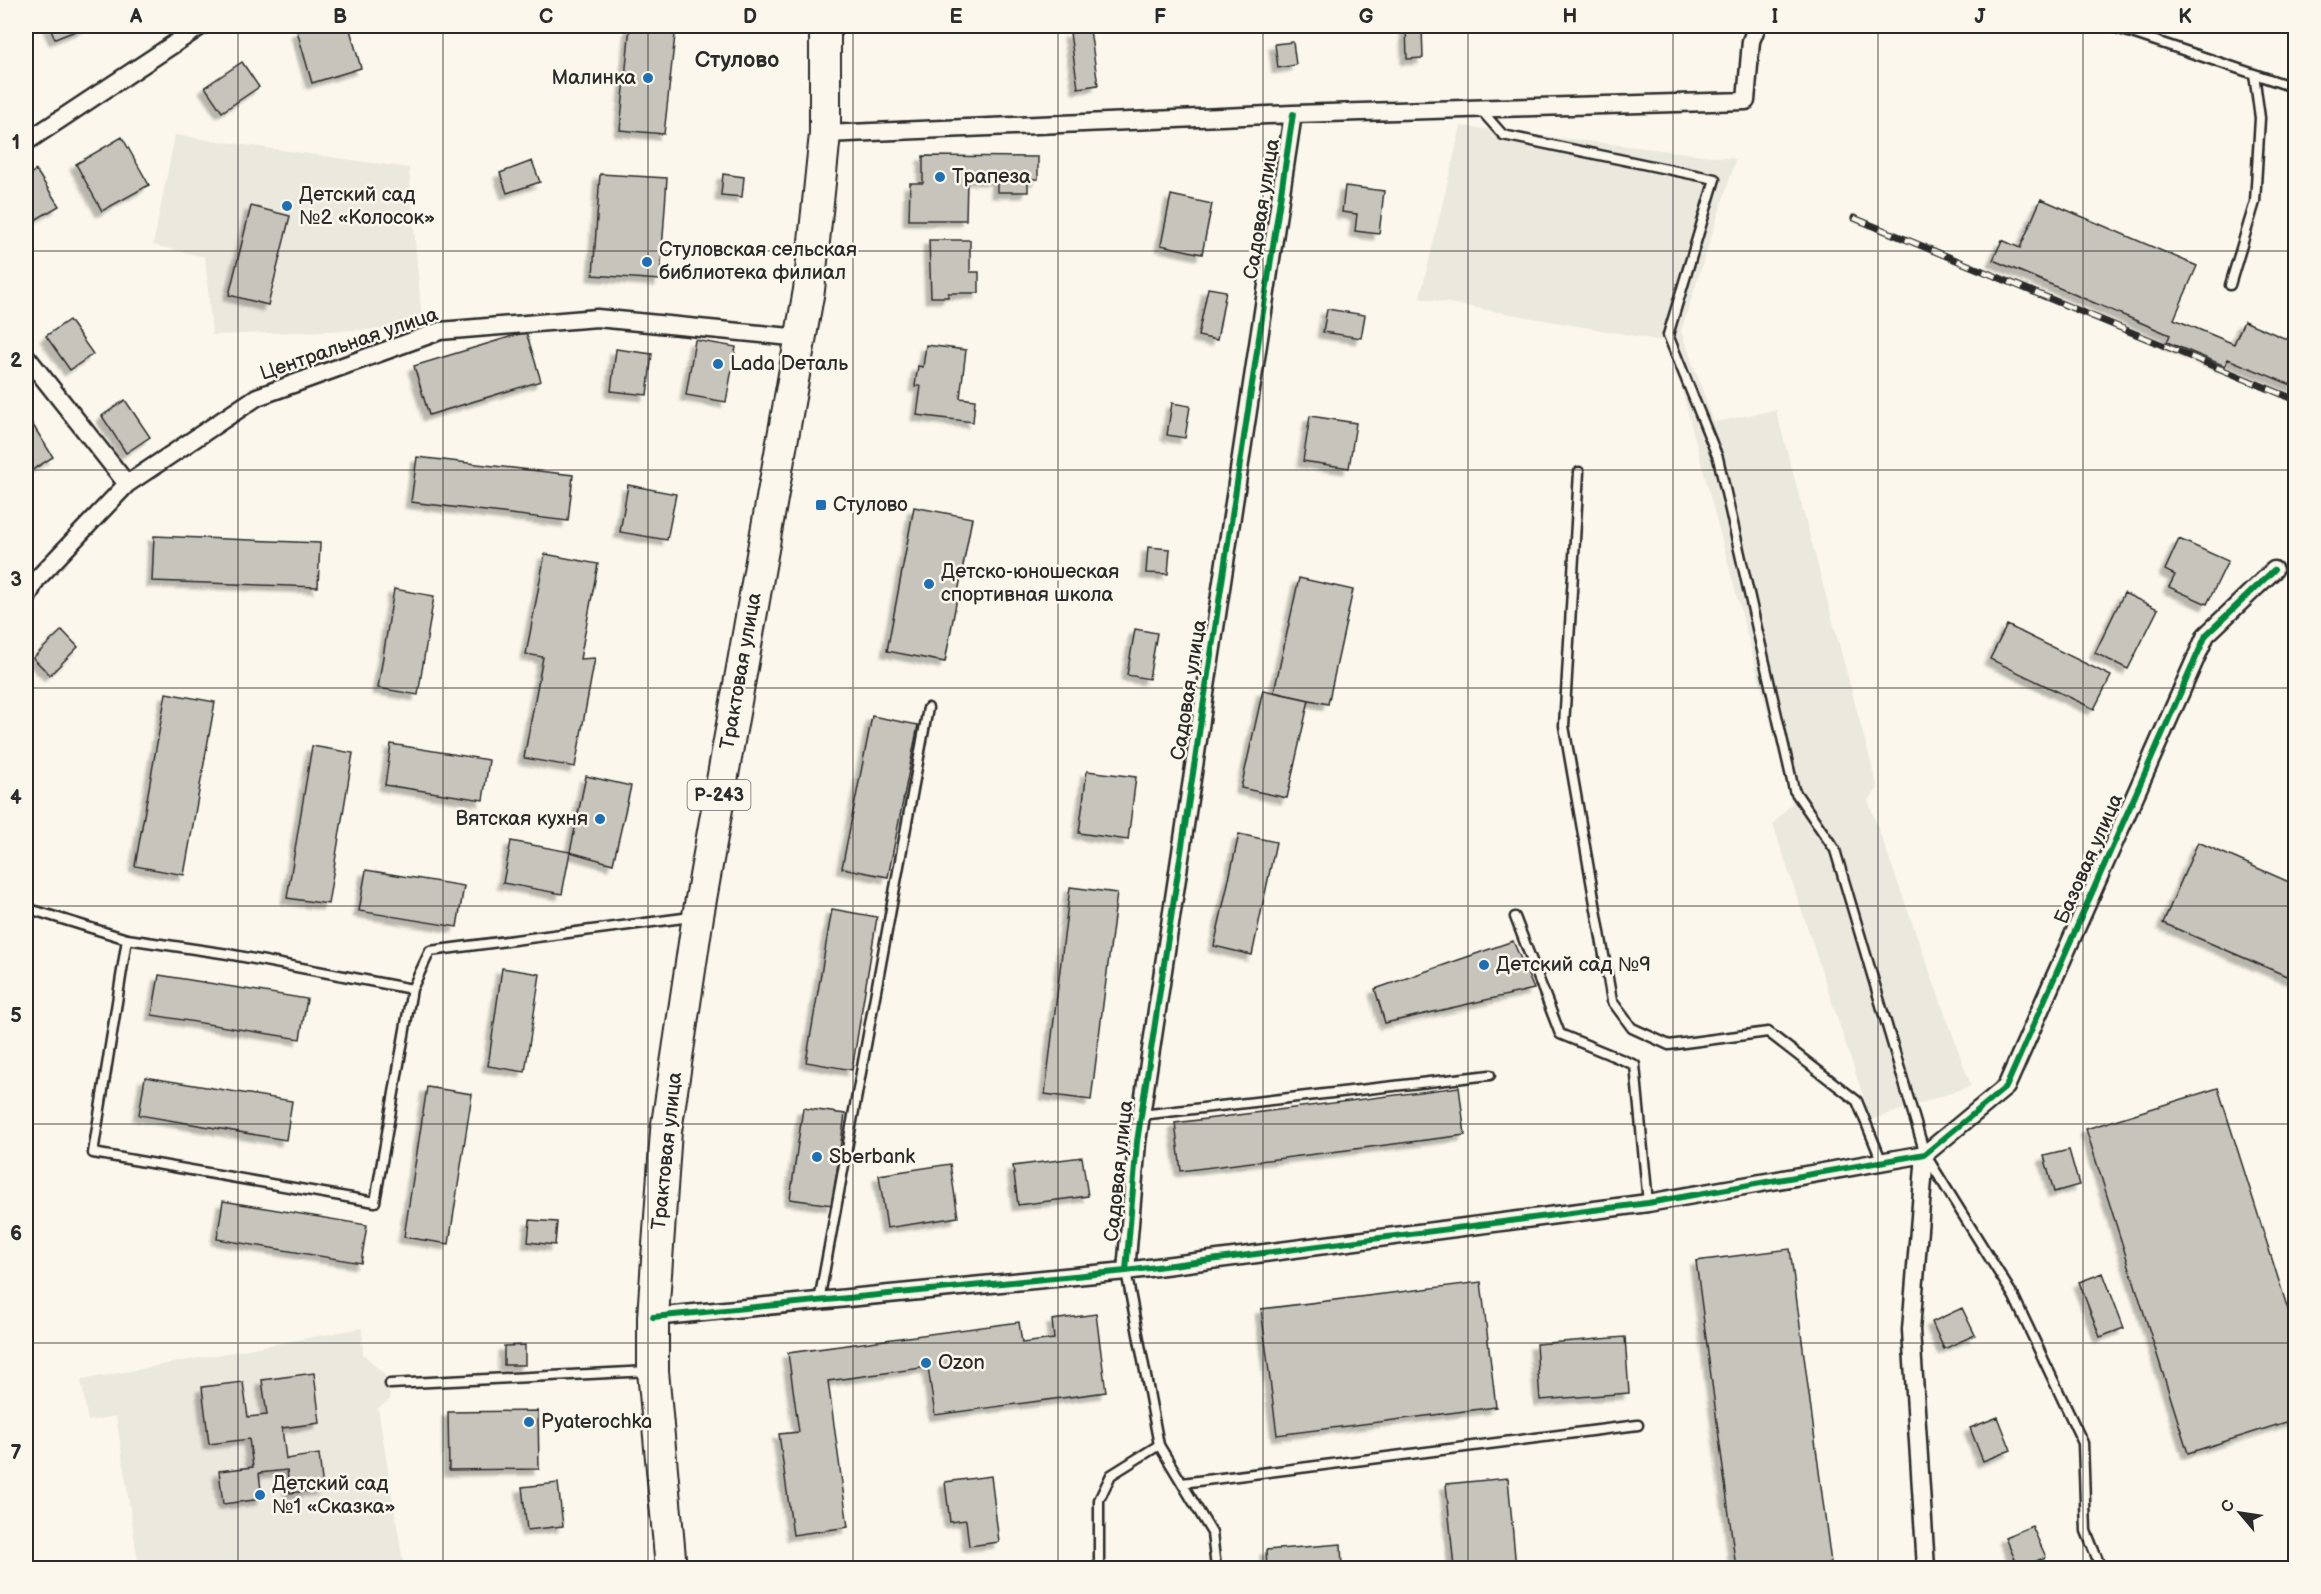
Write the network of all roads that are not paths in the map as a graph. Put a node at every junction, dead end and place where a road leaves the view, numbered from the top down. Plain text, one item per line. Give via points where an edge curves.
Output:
1 (201, 26) edge
2 (825, 26) edge
3 (1757, 26) edge
4 (2111, 26) edge
5 (2254, 74) junction
6 (2295, 87) edge
7 (1479, 108) junction
8 (1293, 114) junction
9 (825, 134) junction
10 (26, 142) edge
11 (2230, 285) dead end
12 (801, 338) junction
13 (26, 356) edge
14 (1579, 472) dead end
15 (127, 484) junction
16 (2274, 570) dead end
17 (31, 582) edge
18 (26, 600) edge
19 (928, 708) dead end
20 (26, 908) edge
21 (698, 916) junction
22 (1515, 917) dead end
23 (127, 939) junction
24 (412, 988) junction
25 (1490, 1075) dead end
26 (1141, 1115) junction
27 (1925, 1154) junction
28 (1882, 1162) junction
29 (1648, 1203) junction
30 (1126, 1272) junction
31 (819, 1301) junction
32 (653, 1317) junction
33 (653, 1371) junction
34 (390, 1384) dead end
35 (1638, 1425) dead end
36 (1159, 1444) junction
37 (1182, 1483) junction
38 (671, 1569) edge
39 (1097, 1569) edge
40 (1216, 1569) edge
41 (1926, 1569) edge
42 (2101, 1569) edge

1 - 10 street
2 - 9 highway, Трактовая улица / Р-243
3 - 7 street via 1751,41 1746,101
4 - 5 lane
5 - 6 lane
5 - 11 lane via 2260,118 2255,202
7 - 8 street
7 - 27 lane via 1503,135 1715,179 1668,335 1718,458 1794,790 1835,850
8 - 9 street
8 - 26 street, Садовая улица
9 - 12 highway, Трактовая улица / Р-243
12 - 15 street, Центральная улица via 597,318 440,331 258,397
12 - 21 highway, Трактовая улица / Р-243
13 - 15 street
14 - 28 lane via 1564,726 1612,1000 1632,1028 1669,1045 1768,1032 1857,1101
15 - 17 street, Центральная улица
16 - 27 street, Базовая улица via 2206,635 2006,1087
17 - 18 street, Центральная улица
19 - 31 lane
20 - 23 lane
21 - 24 lane via 430,951
21 - 32 highway, Трактовая улица / Р-243 via 666,1131
22 - 29 lane via 1560,1034 1635,1065
23 - 24 lane
23 - 24 lane via 93,1153 375,1202
25 - 26 lane
26 - 30 street, Садовая улица
27 - 28 street
27 - 41 street via 1911,1330
27 - 42 lane via 2014,1297 2082,1443 2086,1531
28 - 29 street
29 - 30 street
30 - 31 street
30 - 36 lane
31 - 32 street
32 - 33 highway, Трактовая улица / Р-243
33 - 34 lane
33 - 38 highway, Трактовая улица / Р-243
35 - 37 lane
36 - 37 lane
36 - 39 lane via 1111,1475 1099,1500
37 - 40 lane via 1212,1533

